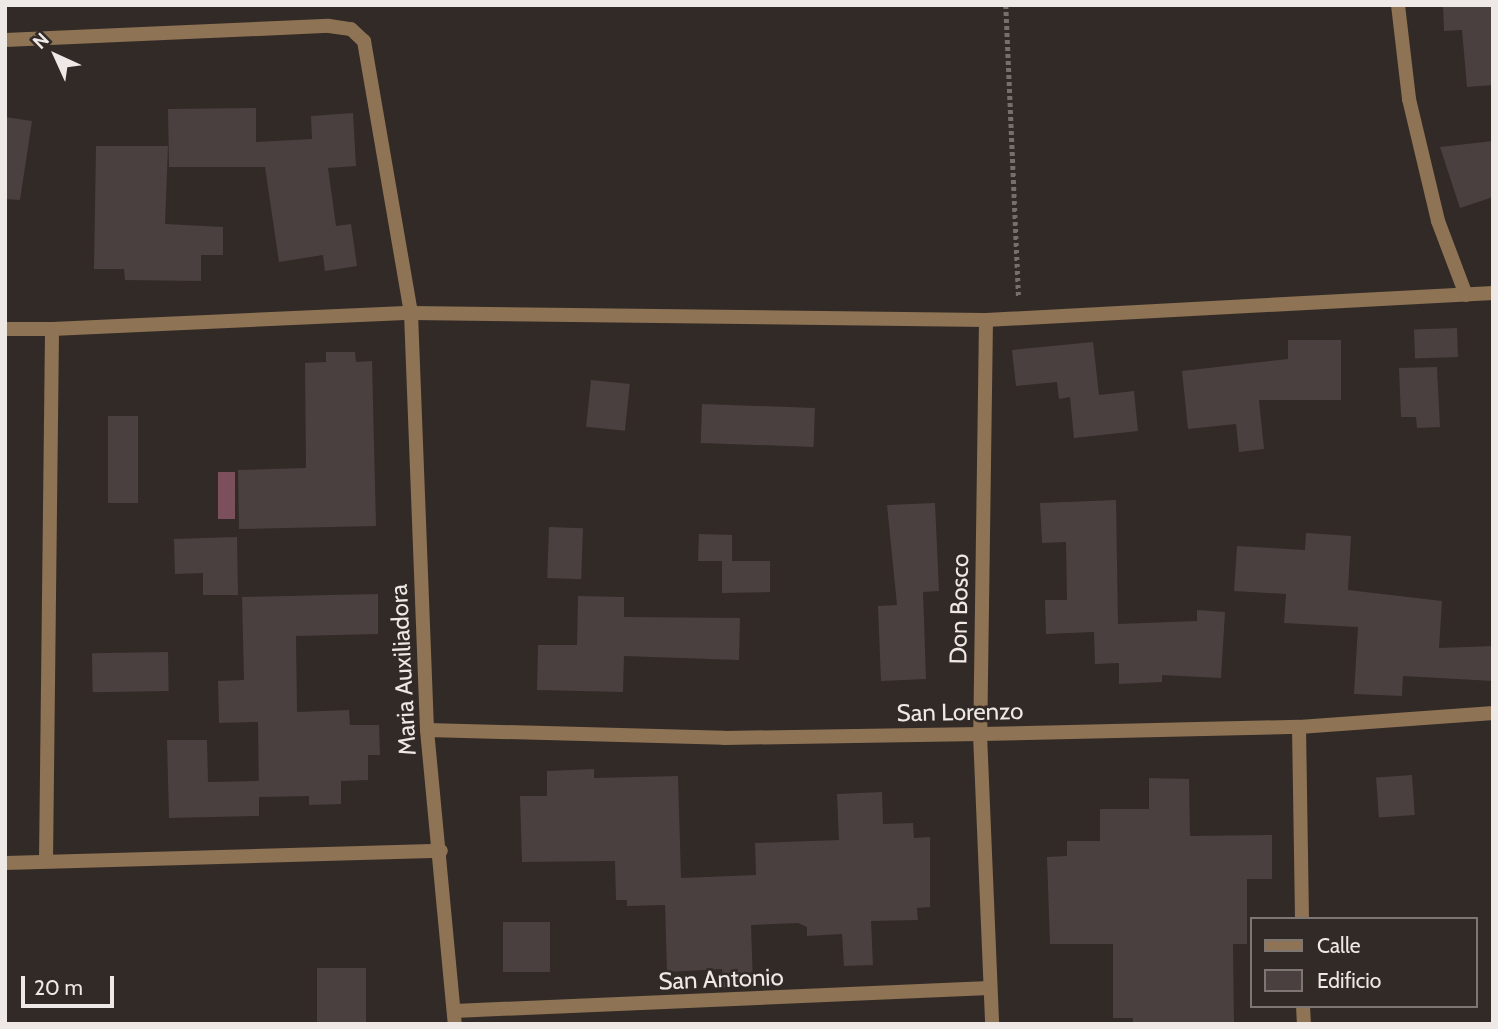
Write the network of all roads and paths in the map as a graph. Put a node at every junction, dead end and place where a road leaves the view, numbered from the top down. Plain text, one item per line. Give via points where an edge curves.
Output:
1 (1006, 5) edge
2 (1398, 5) edge
3 (5, 40) edge
4 (1493, 293) edge
5 (1465, 295) junction
6 (411, 313) junction
7 (1020, 318) junction
8 (986, 320) junction
9 (5, 329) edge
10 (52, 329) junction
11 (1493, 713) edge
12 (1299, 727) junction
13 (427, 730) junction
14 (980, 734) junction
15 (441, 850) junction
16 (46, 861) junction
17 (5, 863) edge
18 (1302, 917) edge
19 (990, 988) junction
20 (454, 1017) edge
21 (992, 1024) edge

1 - 7 path
2 - 5 street via 1409,99 1438,221
3 - 6 street, Maria Auxiliadora via 351,29 364,41
4 - 5 street
5 - 7 street
6 - 8 street
6 - 10 street
6 - 13 street, Maria Auxiliadora
7 - 8 street
8 - 14 street, Don Bosco
9 - 10 street
10 - 16 street
11 - 12 street, San Lorenzo
12 - 14 street, San Lorenzo
12 - 18 street
13 - 14 street, San Lorenzo via 724,738
13 - 15 street, Maria Auxiliadora
14 - 19 street, Don Bosco
15 - 16 street
15 - 20 street, Maria Auxiliadora
16 - 17 street
19 - 20 street, San Antonio
19 - 21 street, Don Bosco

